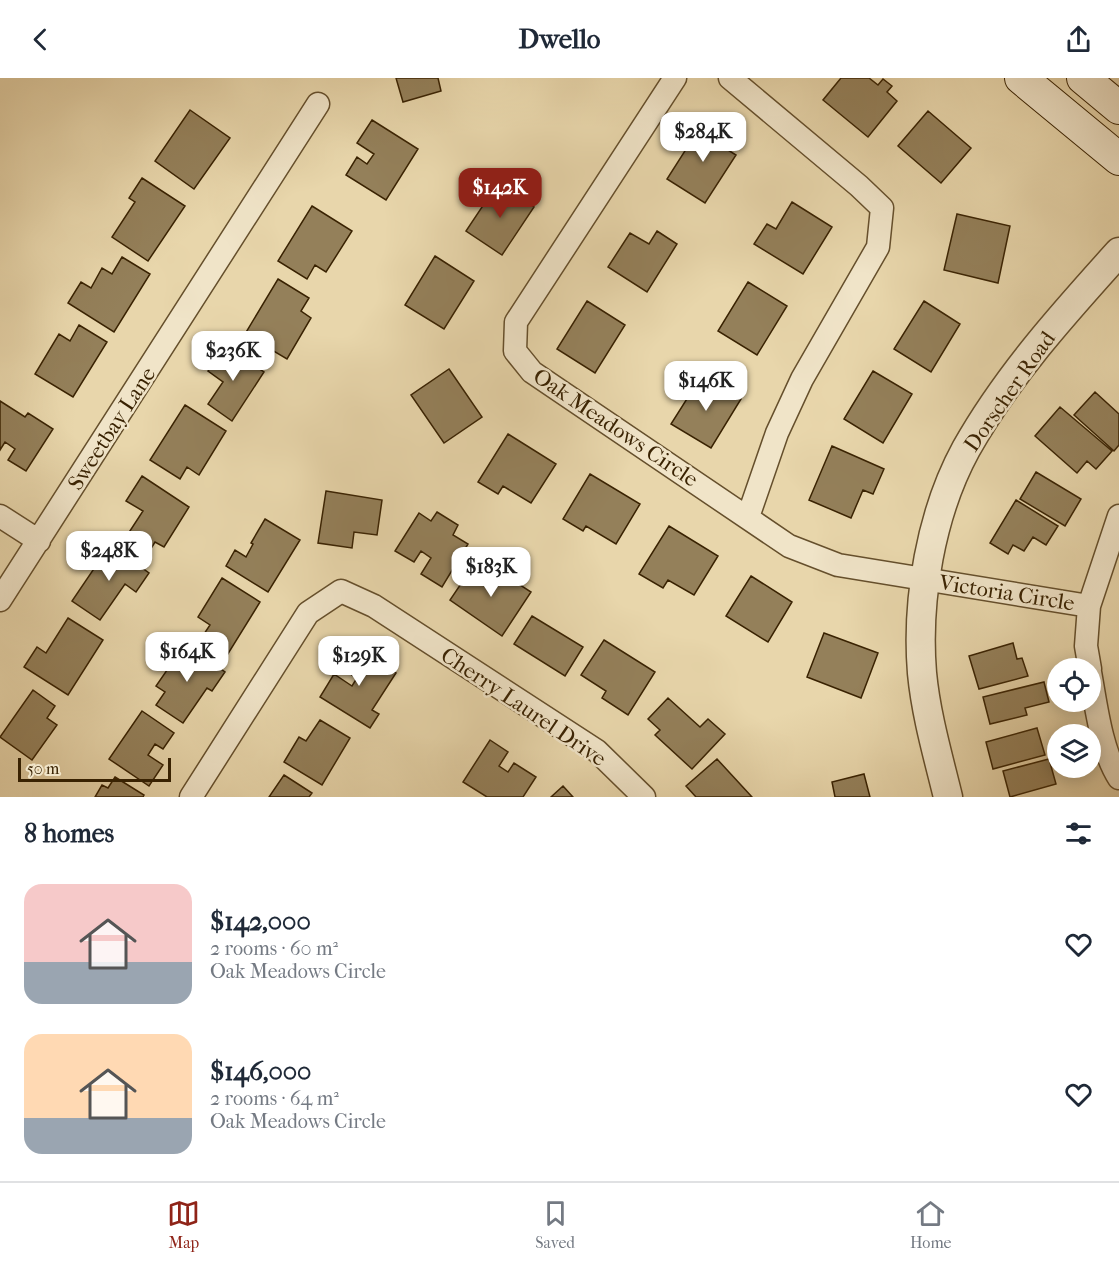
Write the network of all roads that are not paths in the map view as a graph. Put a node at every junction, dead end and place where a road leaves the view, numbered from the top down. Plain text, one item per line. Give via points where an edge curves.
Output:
1 (675, 78) edge
2 (730, 78) edge
3 (1021, 78) edge
4 (1083, 78) edge
5 (318, 104) dead end
6 (1119, 108) edge
7 (1119, 159) edge
8 (1119, 252) edge
9 (0, 516) edge
10 (1119, 516) edge
11 (748, 517) junction
12 (39, 541) junction
13 (925, 579) junction
14 (0, 600) edge
15 (1089, 606) junction
16 (1088, 658) edge
17 (1098, 712) edge
18 (1119, 778) edge
19 (191, 797) edge
20 (644, 797) edge
21 (948, 797) edge

1 - 11 street, Oak Meadows Circle via 516,322 515,351 532,372
2 - 11 street via 882,207 878,247 802,379 777,433
3 - 7 main road
4 - 6 main road
5 - 12 street, Sweetbay Lane
8 - 13 street, Dorscher Road via 1019,369 966,450 939,516
9 - 12 street
10 - 15 street, Victoria Circle
11 - 13 street, Oak Meadows Circle via 789,546 838,565
12 - 14 street, Sweetbay Lane
13 - 15 street, Victoria Circle
13 - 21 street, Dorscher Road via 920,631 922,672 926,706
15 - 16 street, Victoria Circle
17 - 18 street, Victoria Circle via 1110,765
19 - 20 street, Cherry Laurel Drive via 308,613 341,591 374,606 597,751

